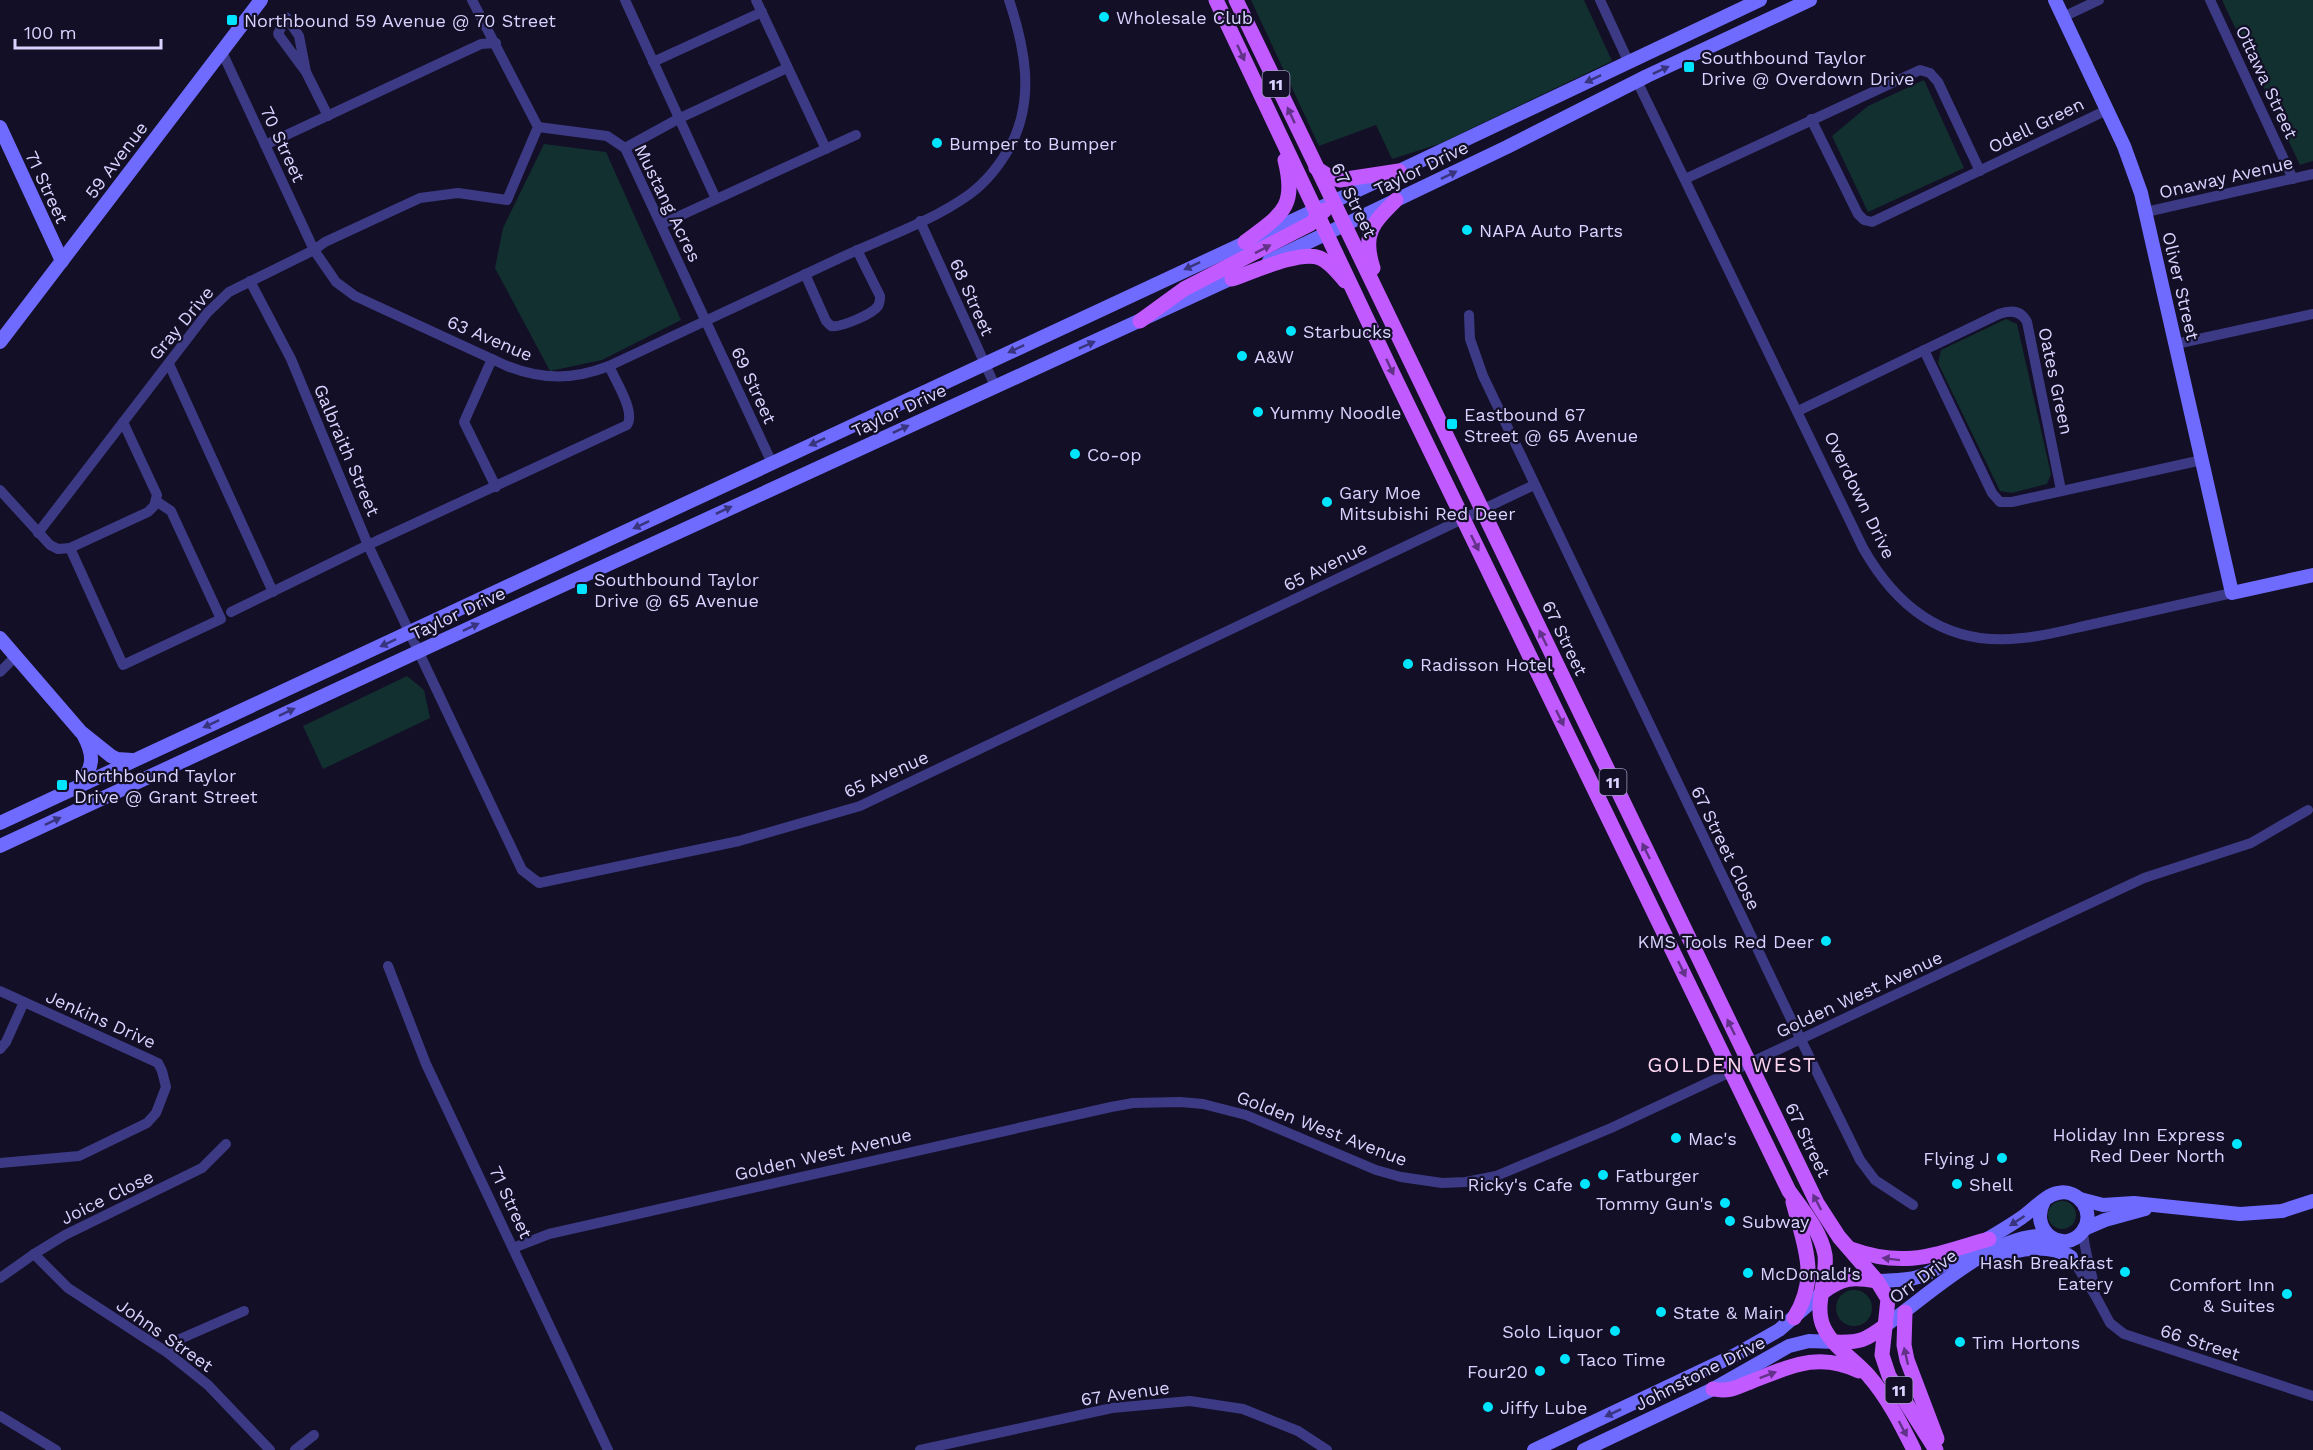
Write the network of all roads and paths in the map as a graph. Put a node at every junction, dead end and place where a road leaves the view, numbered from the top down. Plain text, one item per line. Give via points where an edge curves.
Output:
1 (261, 0) edge
2 (472, 0) edge
3 (626, 0) edge
4 (756, 0) edge
5 (1009, 0) edge
6 (1216, 0) edge
7 (1236, 0) edge
8 (1600, 0) edge
9 (1760, 0) edge
10 (1810, 0) edge
11 (2055, 0) edge
12 (2099, 0) edge
13 (2210, 0) edge
14 (762, 12) junction
15 (2063, 17) junction
16 (496, 43) junction
17 (222, 52) junction
18 (653, 62) junction
19 (1629, 63) junction
20 (787, 68) junction
21 (306, 72) dead end
22 (1637, 81) junction
23 (2107, 110) junction
24 (328, 116) junction
25 (678, 119) junction
26 (1811, 119) junction
27 (538, 127) junction
28 (0, 128) edge
29 (1279, 133) junction
30 (856, 135) dead end
31 (265, 145) junction
32 (626, 148) junction
33 (826, 149) junction
34 (1316, 168) junction
35 (1399, 171) junction
36 (1980, 171) junction
37 (2313, 174) edge
38 (2294, 178) junction
39 (1685, 179) junction
40 (716, 199) junction
41 (1396, 200) junction
42 (1333, 201) junction
43 (2146, 212) junction
44 (1317, 213) junction
45 (920, 221) junction
46 (662, 224) junction
47 (1345, 225) junction
48 (1327, 233) junction
49 (1245, 242) junction
50 (314, 250) junction
51 (857, 250) junction
52 (62, 261) junction
53 (805, 274) junction
54 (1232, 279) junction
55 (250, 281) junction
56 (1357, 295) junction
57 (1385, 309) junction
58 (2313, 314) edge
59 (1469, 315) dead end
60 (706, 321) junction
61 (1140, 321) junction
62 (0, 342) edge
63 (2176, 344) junction
64 (1924, 350) junction
65 (492, 359) junction
66 (169, 364) junction
67 (984, 364) junction
68 (609, 366) junction
69 (995, 386) junction
70 (1798, 411) junction
71 (123, 422) junction
72 (2202, 460) junction
73 (772, 463) junction
74 (1534, 485) junction
75 (496, 487) junction
76 (0, 490) edge
77 (2061, 490) junction
78 (156, 501) junction
79 (1482, 509) junction
80 (1463, 518) junction
81 (38, 533) junction
82 (368, 545) junction
83 (70, 548) junction
84 (2313, 575) edge
85 (273, 592) junction
86 (2232, 593) junction
87 (231, 612) dead end
88 (410, 632) junction
89 (0, 638) edge
90 (418, 651) junction
91 (16, 656) junction
92 (0, 672) edge
93 (81, 732) junction
94 (132, 760) junction
95 (78, 786) junction
96 (2308, 810) dead end
97 (0, 823) edge
98 (0, 846) edge
99 (388, 966) dead end
100 (0, 991) edge
101 (24, 1002) junction
102 (1801, 1040) junction
103 (0, 1049) edge
104 (1749, 1064) junction
105 (1732, 1071) junction
106 (226, 1144) dead end
107 (0, 1163) edge
108 (1789, 1191) junction
109 (2080, 1198) junction
110 (2044, 1201) junction
111 (2313, 1201) edge
112 (1913, 1204) dead end
113 (2154, 1206) junction
114 (2084, 1230) junction
115 (2051, 1237) junction
116 (1989, 1239) junction
117 (513, 1248) junction
118 (1851, 1249) junction
119 (34, 1254) junction
120 (2071, 1257) junction
121 (1969, 1266) junction
122 (0, 1278) edge
123 (1877, 1281) junction
124 (1823, 1292) junction
125 (2095, 1295) junction
126 (244, 1311) dead end
127 (1905, 1312) junction
128 (1794, 1318) junction
129 (1886, 1325) junction
130 (1835, 1342) junction
131 (168, 1353) junction
132 (1868, 1375) junction
133 (1713, 1389) junction
134 (2313, 1396) edge
135 (0, 1416) edge
136 (314, 1435) dead end
137 (56, 1450) edge
138 (270, 1450) edge
139 (295, 1450) edge
140 (608, 1450) edge
141 (920, 1450) edge
142 (1327, 1450) edge
143 (1534, 1450) edge
144 (1584, 1450) edge
145 (1914, 1450) edge
146 (1936, 1450) edge
147 (1941, 1450) edge

1 - 17 main road, 59 Avenue
2 - 16 street
3 - 18 street
4 - 14 street
5 - 45 street, 63 Avenue via 1026,72 1022,116 1015,135 978,187
6 -> 29 main road, 11
34 -> 7 main road, 67 Street / 11
8 - 19 street
9 - 19 main road, Taylor Drive
22 -> 10 main road, Taylor Drive
11 - 15 main road, Oliver Street
12 - 15 street
13 - 38 street, Ottawa Street
14 - 18 street
14 - 20 street
15 - 23 main road, Oliver Street
16 - 24 street via 481,44
16 - 27 street
17 - 31 street, 70 Street
17 - 52 main road, 59 Avenue
18 - 25 street
19 -> 35 main road, Taylor Drive
20 - 25 street
20 - 33 street
21 - 24 street
22 - 39 street, Overdown Drive
41 -> 22 main road, Taylor Drive
23 - 36 street, Odell Green
23 - 43 main road, Oliver Street via 2133,168
24 - 31 street
25 - 32 street
25 - 40 street
26 - 36 street, Odell Green via 1916,71 1926,71 1938,81
26 - 36 street, Odell Green via 1855,210 1868,222
26 - 39 street, Odell Green
27 - 32 street, Mustang Acres via 607,136
27 - 50 street via 507,200 458,193 420,198
28 - 52 main road, 71 Street
29 - 44 main road, 11
29 - 49 main road via 1290,186 1287,202 1278,216
30 - 33 street
31 - 50 street, 70 Street
32 - 46 street, Mustang Acres
33 - 40 street
34 - 35 main road via 1340,180
34 - 42 main road, 67 Street / 11
35 - 42 main road, Taylor Drive
37 - 38 street, Onaway Avenue
38 - 43 street, Onaway Avenue
39 - 70 street, Overdown Drive
40 - 46 street
41 - 47 main road, Taylor Drive
41 - 57 main road via 1376,220 1368,242
42 - 44 main road
42 - 47 main road, 67 Street / 11
43 - 63 main road, Oliver Street
44 - 48 main road, 11
44 - 49 main road, Taylor Drive
61 -> 44 main road via 1184,289 1310,224
45 - 51 street, 63 Avenue
45 - 67 street, 68 Street
46 - 60 street, Mustang Acres
47 - 48 main road, Taylor Drive
47 - 57 main road, 67 Street / 11
48 - 54 main road, Taylor Drive
48 - 56 main road, 11
49 -> 67 main road, Taylor Drive
50 - 55 street, Gray Drive
50 - 65 street, 63 Avenue via 344,289
51 - 53 street, 63 Avenue
51 - 53 street via 880,296 878,306 839,327 826,321
52 - 62 main road, 59 Avenue
53 - 60 street, 63 Avenue
54 - 56 main road via 1295,258 1318,257 1336,270
54 - 61 main road, Taylor Drive
55 - 66 street, Gray Drive via 212,306
55 - 82 street, Galbraith Street via 291,358
56 -> 80 main road, 11
57 - 79 main road, 67 Street / 11
58 - 63 street
59 - 74 street, 67 Street Close via 1475,356
60 - 68 street, 63 Avenue
60 - 73 street, 69 Street
69 -> 61 main road, Taylor Drive
63 - 72 main road, Oliver Street
64 - 70 street, Oates Green
64 - 77 street via 1997,500 2012,502
64 - 77 street, Oates Green via 2003,312 2013,311 2025,318
65 - 68 street, 63 Avenue via 524,373 560,378
65 - 75 street via 464,422
66 - 71 street, Gray Drive
66 - 85 street
67 - 69 street, 68 Street
67 -> 73 main road, Taylor Drive
68 - 75 street via 631,416 627,425
90 -> 69 main road, Taylor Drive
70 - 86 street, Overdown Drive via 1874,567 1907,605 1946,629 1976,638 2023,638
71 - 78 street via 156,490
71 - 81 street, Gray Drive
72 - 77 street
72 - 86 main road, Oliver Street
73 -> 88 main road, Taylor Drive
74 - 79 street
74 - 102 street, 67 Street Close
75 - 82 street
76 - 81 street
78 - 83 street via 148,512
78 - 83 street via 171,511 221,619 123,665
79 - 80 street, 65 Avenue
104 -> 79 main road, 67 Street / 11
80 - 90 street, 65 Avenue via 860,806 739,841 538,883 522,870
80 -> 105 main road, 11
81 - 83 street via 52,547
82 - 85 street
82 - 88 street, Galbraith Street
84 - 86 main road, Overdown Drive
85 - 87 street
88 - 90 street, 65 Avenue
88 -> 94 main road, Taylor Drive
89 - 91 main road
98 -> 90 main road, Taylor Drive
91 - 92 street
91 - 93 main road
93 - 94 main road via 111,756
93 - 95 main road via 92,762
94 - 95 main road, Taylor Drive
95 - 97 main road, Taylor Drive
96 - 102 street, Golden West Avenue via 2251,843 2144,878
99 - 117 street, 71 Street via 426,1064
100 - 101 street, Jenkins Drive
101 - 103 street, Jenkins Drive
101 - 107 street, Jenkins Drive via 158,1063 166,1087 156,1113 147,1123 111,1142 79,1156
102 - 104 street, Golden West Avenue
102 - 112 street, 67 Street Close via 1865,1168 1875,1180
104 - 105 street, Golden West Avenue
118 -> 104 main road, 67 Street / 11 via 1817,1203
105 - 108 main road, 11
105 - 117 street, Golden West Avenue via 1518,1169 1474,1181 1442,1183 1401,1177 1246,1115 1203,1104 1154,1101 878,1158 549,1234
106 - 119 street, Joice Close via 202,1168
108 - 124 main road, 11 via 1821,1240 1825,1261
108 - 128 main road via 1809,1272 1803,1304
109 - 110 main road via 2061,1192
109 - 113 main road via 2103,1205
109 - 114 main road via 2087,1213
110 - 115 main road via 2039,1216 2043,1230
110 -> 116 main road, Orr Drive
111 - 113 main road via 2282,1211 2240,1214
113 - 114 main road
114 - 115 main road via 2070,1240
114 - 125 street, 66 Street
115 - 120 street, 66 Street
115 - 121 main road, Orr Drive via 2014,1239
116 -> 118 main road via 1902,1260
116 - 123 main road, Orr Drive via 1920,1276
117 - 140 street, 71 Street
118 - 123 main road, 67 Street / 11
119 - 122 street, Joice Close
119 - 131 street, Johns Street via 68,1287
120 - 121 main road via 2047,1249 2023,1250
120 - 125 street, 66 Street
121 - 127 main road, Orr Drive
123 - 124 main road via 1839,1280
123 - 129 main road via 1889,1303
124 - 128 main road, Johnstone Drive
124 - 130 main road via 1822,1323
125 - 134 street, 66 Street via 2110,1323 2124,1334
126 - 131 street via 180,1339
127 - 129 main road, Orr Drive
147 -> 127 main road via 1907,1360
128 -> 143 main road, Johnstone Drive via 1735,1355
129 - 130 main road via 1862,1341
129 - 146 main road, 11 via 1882,1355 1889,1376
130 - 132 main road, 11
130 - 133 main road, Johnstone Drive via 1809,1341 1789,1346
131 - 138 street, Johns Street via 214,1390
133 -> 132 main road via 1726,1392 1816,1361 1844,1363
132 -> 145 main road, 11 via 1892,1407
133 - 144 main road, Johnstone Drive
135 - 137 street
136 - 139 street
141 - 142 street, 67 Avenue via 1112,1408 1190,1401 1243,1409 1298,1431

